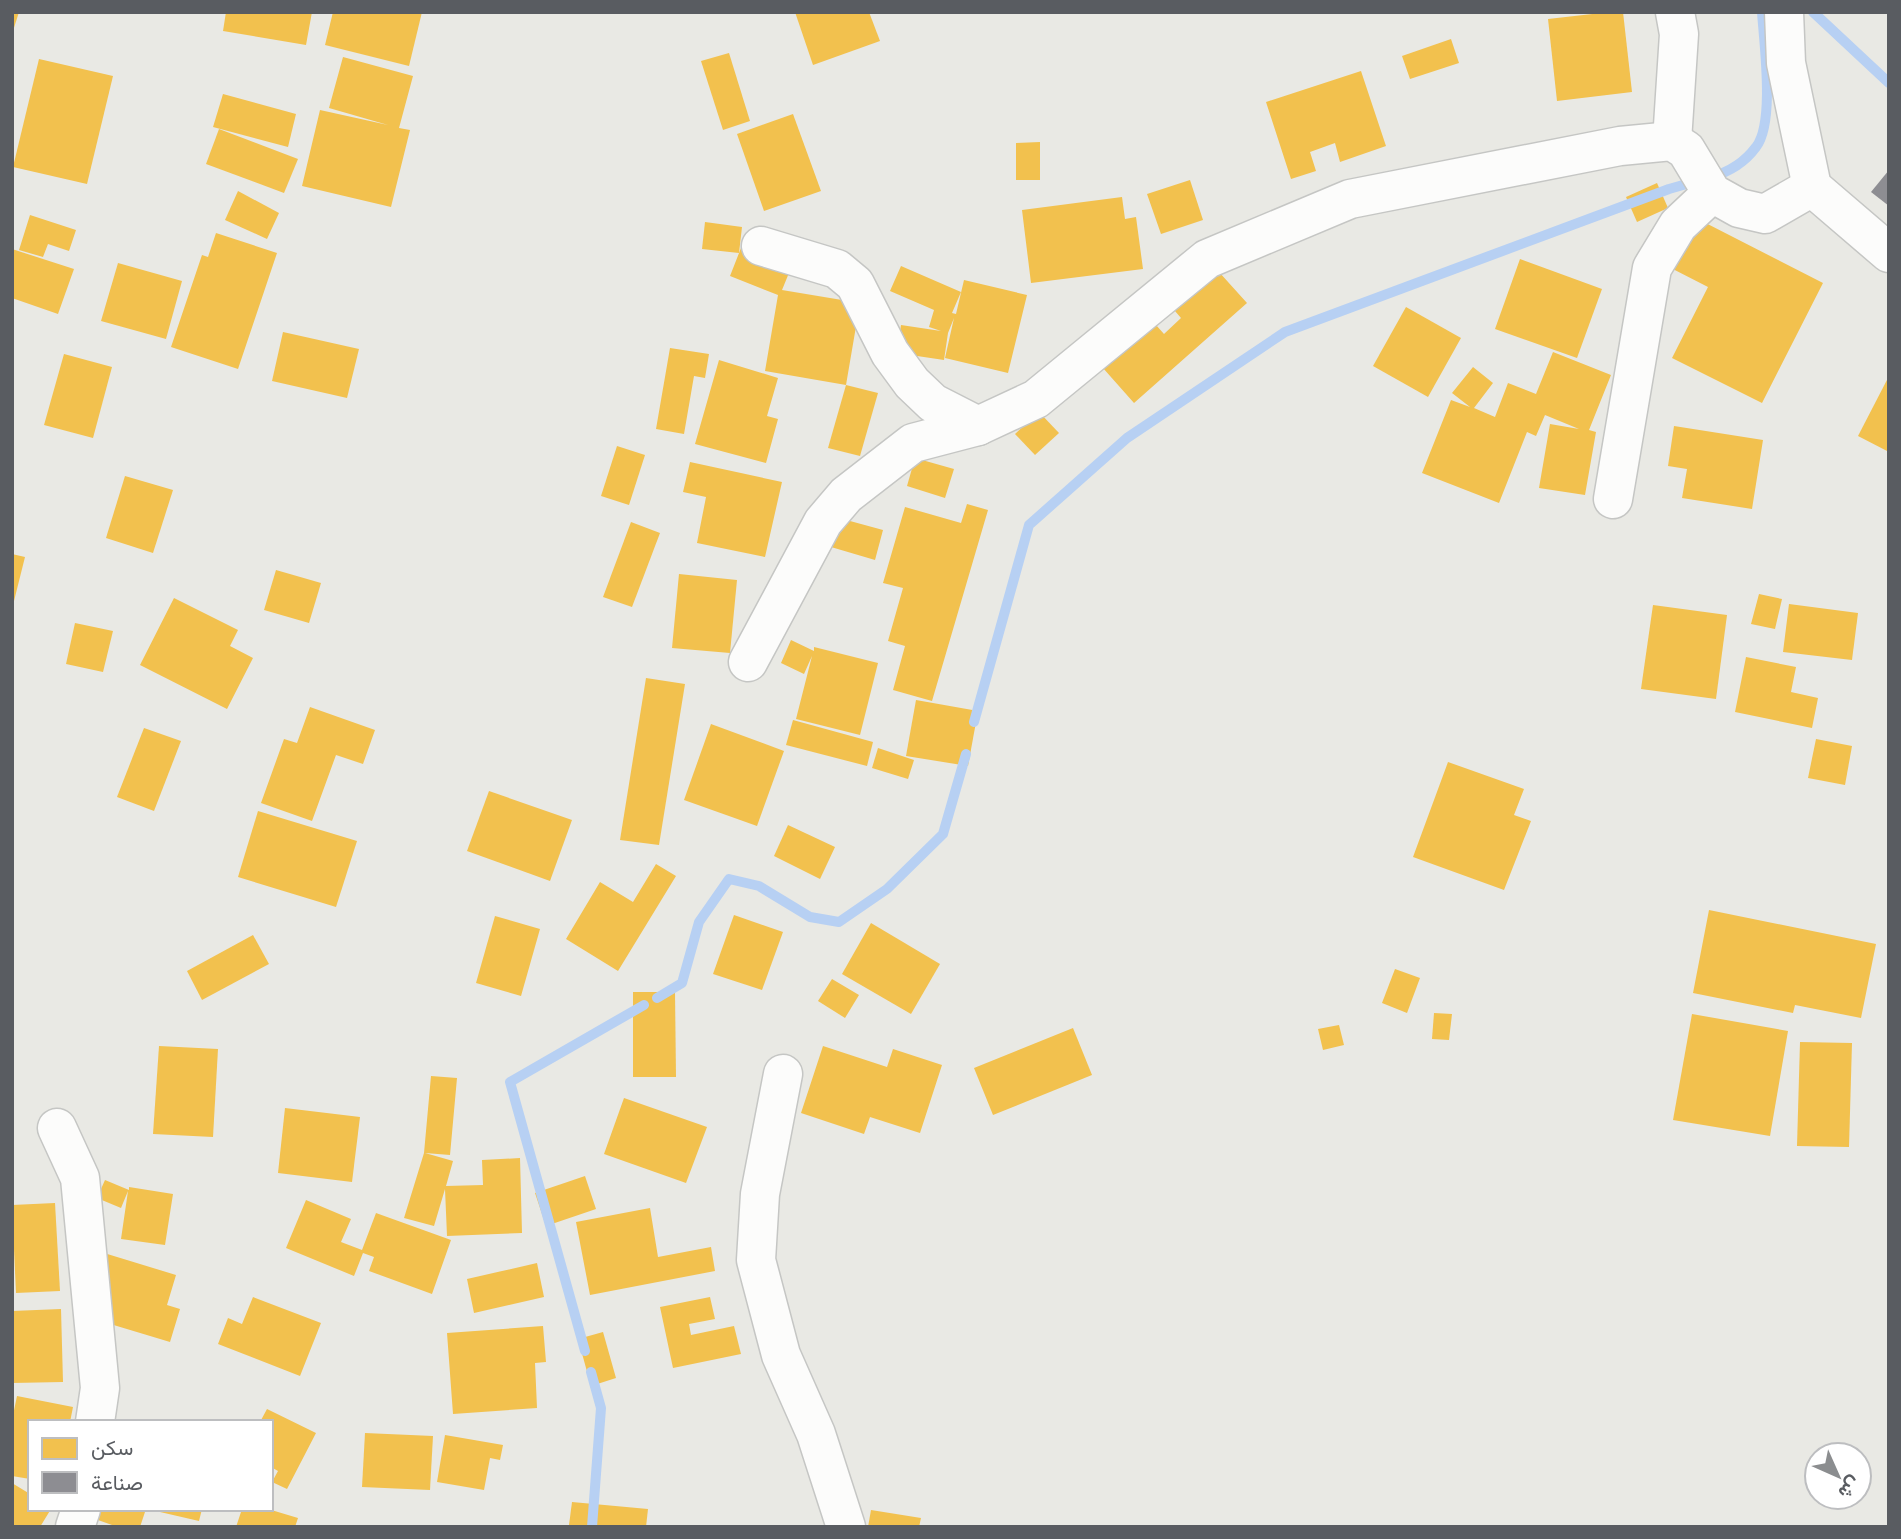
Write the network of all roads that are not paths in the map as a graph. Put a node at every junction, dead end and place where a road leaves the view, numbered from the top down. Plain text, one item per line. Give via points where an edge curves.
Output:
1 (1675, 12) edge
2 (1784, 12) edge
3 (1682, 150) junction
4 (1812, 187) junction
5 (1712, 193) junction
6 (761, 246) dead end
7 (1889, 253) edge
8 (978, 426) junction
9 (1613, 499) dead end
10 (748, 662) dead end
11 (783, 1074) dead end
12 (57, 1128) dead end
13 (95, 1420) edge
14 (846, 1527) edge

1 - 3 street
2 - 4 street via 1786,63
3 - 5 street
3 - 8 street via 1620,146 1350,199 1207,259 1036,399
4 - 5 street via 1765,214 1739,208
4 - 7 street
5 - 9 street via 1678,225 1652,268
6 - 8 street via 837,269 855,284 890,353 912,383 933,403
8 - 10 street via 914,443 846,495 823,522
11 - 14 street via 760,1194 756,1260 781,1355 816,1434
12 - 13 street via 79,1178 100,1388

